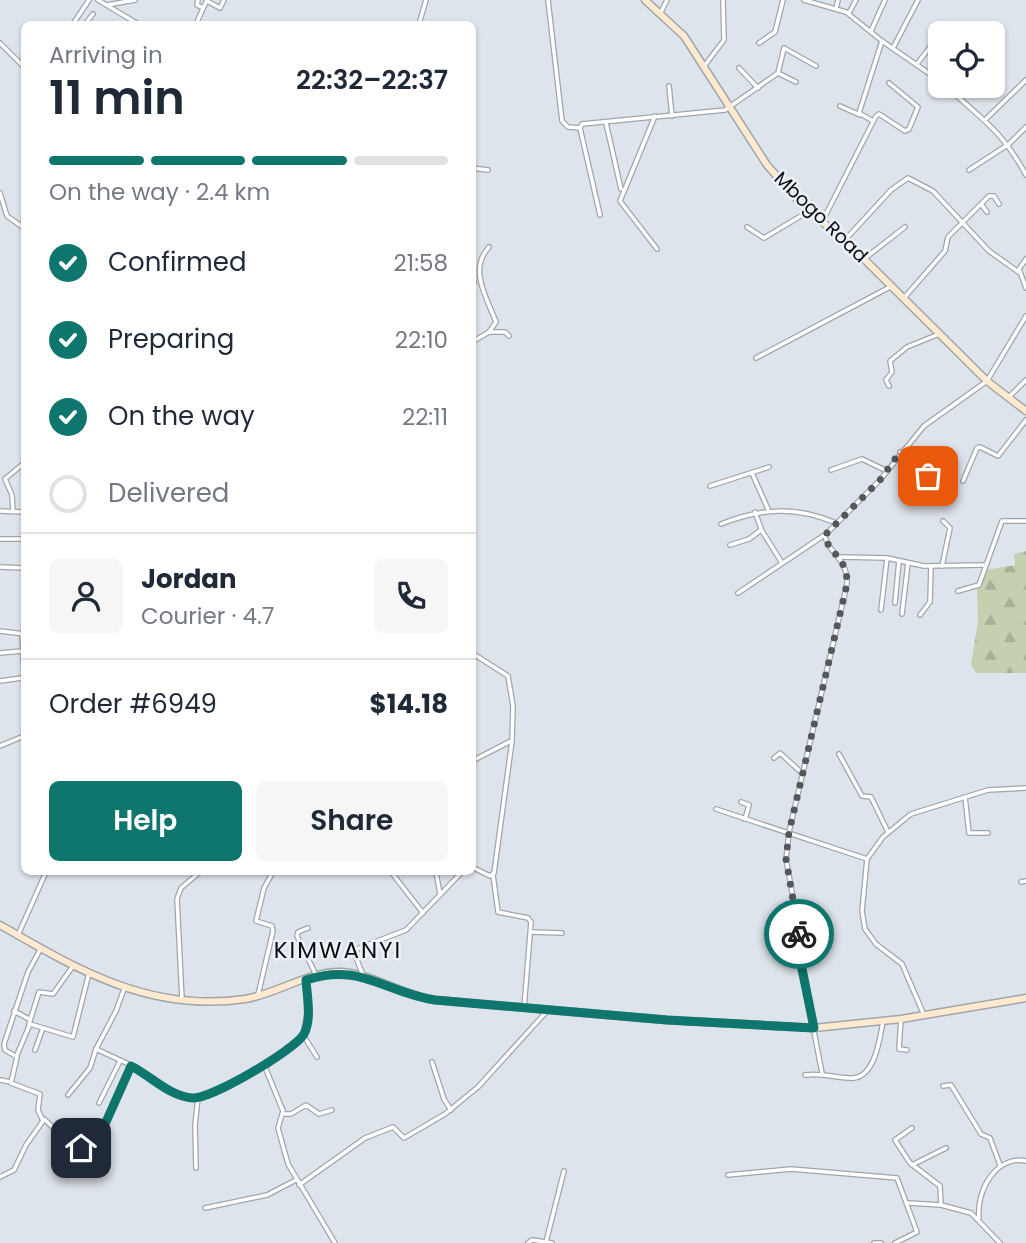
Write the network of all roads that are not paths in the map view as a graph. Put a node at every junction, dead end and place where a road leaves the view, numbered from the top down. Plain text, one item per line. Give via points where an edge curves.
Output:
1 (89, 0) edge
2 (98, 0) edge
3 (135, 0) edge
4 (198, 0) edge
5 (224, 0) edge
6 (426, 0) edge
7 (548, 0) edge
8 (646, 0) edge
9 (667, 0) edge
10 (723, 0) edge
11 (783, 0) edge
12 (804, 0) edge
13 (838, 0) edge
14 (856, 0) edge
15 (885, 0) edge
16 (918, 0) edge
17 (205, 3) edge
18 (105, 5) junction
19 (836, 8) junction
20 (226, 11) dead end
21 (849, 13) junction
22 (93, 14) dead end
23 (660, 14) junction
24 (75, 21) edge
25 (87, 21) edge
26 (133, 21) edge
27 (197, 21) edge
28 (420, 21) edge
29 (871, 31) junction
30 (882, 41) junction
31 (0, 43) edge
32 (759, 43) dead end
33 (893, 48) junction
34 (928, 49) edge
35 (21, 64) edge
36 (917, 64) junction
37 (705, 65) junction
38 (816, 66) dead end
39 (740, 68) dead end
40 (928, 72) edge
41 (778, 73) junction
42 (1026, 80) edge
43 (796, 82) dead end
44 (889, 83) dead end
45 (669, 86) dead end
46 (758, 88) junction
47 (961, 98) edge
48 (839, 106) dead end
49 (732, 107) junction
50 (860, 115) junction
51 (655, 116) junction
52 (672, 116) junction
53 (986, 119) junction
54 (873, 121) junction
55 (606, 123) junction
56 (1026, 127) edge
57 (580, 128) junction
58 (1009, 144) junction
59 (476, 168) edge
60 (488, 170) dead end
61 (969, 170) dead end
62 (1026, 175) edge
63 (621, 189) dead end
64 (0, 193) edge
65 (981, 204) junction
66 (999, 204) dead end
67 (811, 210) junction
68 (987, 212) dead end
69 (600, 215) dead end
70 (823, 220) junction
71 (963, 223) junction
72 (21, 226) edge
73 (747, 227) dead end
74 (905, 227) dead end
75 (845, 240) junction
76 (489, 247) dead end
77 (657, 249) dead end
78 (864, 258) junction
79 (1026, 259) edge
80 (1020, 273) junction
81 (892, 286) junction
82 (1026, 288) edge
83 (904, 298) junction
84 (1026, 316) edge
85 (489, 332) junction
86 (940, 334) junction
87 (509, 336) dead end
88 (476, 340) edge
89 (756, 358) dead end
90 (1026, 380) edge
91 (987, 381) junction
92 (889, 386) dead end
93 (1008, 398) junction
94 (1026, 411) edge
95 (1026, 420) edge
96 (900, 452) junction
97 (21, 466) edge
98 (769, 467) dead end
99 (831, 470) dead end
100 (887, 471) junction
101 (752, 473) junction
102 (940, 478) dead end
103 (963, 481) dead end
104 (710, 486) dead end
105 (768, 509) junction
106 (0, 511) edge
107 (13, 511) junction
108 (21, 512) edge
109 (755, 512) junction
110 (943, 521) dead end
111 (1026, 521) edge
112 (836, 523) junction
113 (721, 524) dead end
114 (761, 530) junction
115 (825, 535) junction
116 (0, 539) edge
117 (21, 539) edge
118 (730, 545) dead end
119 (840, 556) junction
120 (887, 558) junction
121 (900, 561) junction
122 (782, 563) junction
123 (908, 563) junction
124 (985, 565) junction
125 (931, 566) junction
126 (942, 566) junction
127 (0, 567) edge
128 (21, 568) edge
129 (958, 591) dead end
130 (738, 593) dead end
131 (895, 603) dead end
132 (881, 610) dead end
133 (902, 614) dead end
134 (920, 615) dead end
135 (0, 631) edge
136 (21, 634) edge
137 (21, 651) edge
138 (0, 653) edge
139 (476, 656) edge
140 (21, 678) edge
141 (0, 681) edge
142 (21, 737) edge
143 (512, 741) junction
144 (0, 746) edge
145 (839, 754) dead end
146 (476, 758) edge
147 (774, 758) dead end
148 (803, 774) junction
149 (1026, 788) edge
150 (965, 797) junction
151 (741, 802) dead end
152 (716, 809) dead end
153 (745, 819) junction
154 (789, 832) junction
155 (888, 832) junction
156 (988, 833) dead end
157 (867, 859) junction
158 (476, 869) edge
159 (45, 875) edge
160 (196, 875) edge
161 (271, 875) edge
162 (393, 875) edge
163 (437, 875) edge
164 (459, 875) edge
165 (493, 875) junction
166 (440, 894) junction
167 (423, 913) junction
168 (0, 925) edge
169 (309, 928) dead end
170 (531, 932) junction
171 (562, 933) dead end
172 (18, 935) junction
173 (42, 946) junction
174 (74, 965) junction
175 (89, 973) junction
176 (317, 977) junction
177 (364, 978) junction
178 (306, 980) junction
179 (124, 989) junction
180 (257, 997) junction
181 (1026, 998) edge
182 (182, 999) junction
183 (524, 1008) junction
184 (548, 1010) junction
185 (15, 1011) junction
186 (924, 1015) junction
187 (901, 1019) junction
188 (883, 1021) junction
189 (30, 1023) junction
190 (43, 1028) junction
191 (814, 1028) junction
192 (303, 1034) junction
193 (96, 1049) junction
194 (35, 1050) dead end
195 (907, 1050) dead end
196 (17, 1056) junction
197 (317, 1057) dead end
198 (120, 1061) junction
199 (432, 1062) dead end
200 (131, 1066) junction
201 (265, 1066) junction
202 (822, 1073) junction
203 (805, 1075) dead end
204 (0, 1080) edge
205 (11, 1082) junction
206 (943, 1086) dead end
207 (68, 1095) dead end
208 (198, 1098) junction
209 (100, 1103) dead end
210 (332, 1110) dead end
211 (451, 1110) junction
212 (283, 1114) junction
213 (44, 1119) junction
214 (912, 1128) dead end
215 (946, 1148) dead end
216 (1026, 1161) edge
217 (912, 1165) junction
218 (1000, 1166) junction
219 (196, 1168) dead end
220 (564, 1171) dead end
221 (728, 1175) dead end
222 (0, 1177) edge
223 (297, 1182) junction
224 (908, 1203) junction
225 (941, 1205) junction
226 (205, 1208) dead end
227 (979, 1220) junction
228 (546, 1242) edge
229 (335, 1243) edge
230 (528, 1243) edge
231 (552, 1243) edge
232 (874, 1243) edge
233 (881, 1243) edge
234 (895, 1243) edge
235 (1000, 1243) edge

1 - 24 street
2 - 18 street
3 - 18 street
4 - 17 street via 197,5
5 - 17 street via 220,8
6 - 28 street
7 - 57 street via 562,121
8 - 23 street, Mbogo Road
9 - 23 street
10 - 37 street via 724,40
11 - 32 street via 775,32
12 - 19 street
13 - 19 street
14 - 21 street
15 - 29 street
16 - 33 street
17 - 20 street
17 - 27 street
18 - 26 street
19 - 21 street
21 - 29 street
22 - 25 street
23 - 37 street, Mbogo Road
29 - 30 street
30 - 33 street
30 - 50 street
31 - 35 street
33 - 36 street
34 - 36 street
36 - 40 street
37 - 49 street, Mbogo Road
38 - 41 street via 784,48
39 - 46 street
41 - 43 street
41 - 46 street
42 - 53 street
44 - 54 street via 919,110 907,131 879,114
45 - 52 street
46 - 49 street
47 - 53 street
48 - 50 street
49 - 52 street
49 - 67 street, Mbogo Road via 767,165
50 - 54 street
51 - 52 street
51 - 55 street
51 - 77 street via 620,201
53 - 58 street
54 - 70 street
55 - 57 street via 584,123
55 - 63 street
56 - 58 street
57 - 69 street
58 - 61 street
58 - 62 street
59 - 60 street
64 - 72 street via 7,216
65 - 66 street via 993,195
65 - 68 street
65 - 71 street
67 - 70 street, Mbogo Road
67 - 73 street via 764,238
70 - 75 street, Mbogo Road
71 - 75 street via 933,191 905,178
71 - 80 street via 989,251
71 - 83 street
74 - 78 street
75 - 78 street, Mbogo Road
76 - 85 street via 480,257 479,268 486,303 496,322
78 - 81 street, Mbogo Road
79 - 80 street
80 - 82 street
81 - 83 street, Mbogo Road
81 - 89 street
83 - 86 street, Mbogo Road
84 - 91 street
85 - 87 street
85 - 88 street
86 - 91 street, Mbogo Road
86 - 92 street via 907,347 890,361
90 - 93 street
91 - 93 street, Mbogo Road
91 - 96 street via 930,420
93 - 94 street, Mbogo Road
95 - 103 street via 998,456 976,448
96 - 100 street
96 - 102 street via 918,471
97 - 107 street via 5,479
98 - 101 street
99 - 100 street via 862,459
100 - 112 street
101 - 104 street
101 - 105 street
105 - 109 street
105 - 112 street via 804,512
106 - 107 street
107 - 108 street
109 - 113 street
109 - 114 street
110 - 126 street via 950,528
111 - 124 street via 1002,521
112 - 115 street
114 - 118 street
114 - 122 street
115 - 119 street via 827,544
115 - 122 street
116 - 117 street
119 - 120 street
119 - 148 street via 848,577 844,606
120 - 121 street
120 - 132 street
121 - 123 street
121 - 131 street
122 - 130 street
123 - 125 street
123 - 133 street
124 - 126 street
124 - 129 street via 979,586
125 - 126 street
125 - 134 street via 930,602
127 - 128 street
135 - 136 street
137 - 138 street
139 - 143 street via 508,676
140 - 141 street
142 - 144 street
143 - 146 street
143 - 165 street
145 - 155 street via 862,796 871,796
147 - 148 street via 780,753
148 - 154 street
149 - 150 street via 988,790
150 - 155 street via 911,814
150 - 156 street via 969,833
151 - 153 street via 749,805
152 - 153 street
153 - 154 street
154 - 157 street
154 - 191 street via 786,859
155 - 157 street
157 - 186 street via 862,922 876,944 902,964
158 - 165 street
159 - 172 street
160 - 182 street via 181,888 177,899
161 - 180 street via 256,921 273,928
162 - 167 street
163 - 166 street
164 - 166 street
165 - 170 street via 498,912 528,918
166 - 167 street
167 - 177 street via 398,935 357,949 355,956
168 - 172 street
169 - 176 street via 297,936
170 - 171 street
170 - 183 street
172 - 173 street
173 - 174 street
173 - 185 street
174 - 175 street
174 - 189 street via 53,994 39,992
175 - 179 street
175 - 190 street via 73,1037
176 - 177 street via 341,972
176 - 178 street
177 - 183 street via 417,997
178 - 180 street
178 - 192 street
179 - 182 street
179 - 193 street
180 - 182 street
181 - 186 street
183 - 184 street
184 - 191 street
184 - 211 street
185 - 189 street
185 - 196 street via 4,1044 5,1050
186 - 187 street
187 - 188 street
187 - 195 street via 899,1049
188 - 191 street
188 - 202 street via 876,1053 867,1068 852,1078
189 - 190 street
189 - 196 street
190 - 194 street
191 - 202 street
192 - 197 street
192 - 201 street
193 - 198 street
193 - 207 street via 90,1068
196 - 205 street
198 - 200 street
198 - 209 street
199 - 211 street
200 - 208 street via 177,1094
200 - 213 street via 92,1152 64,1138
201 - 208 street
201 - 212 street
202 - 203 street
204 - 205 street
205 - 213 street via 40,1094 38,1110
206 - 218 street via 951,1085 981,1134 990,1138
208 - 219 street
210 - 212 street via 319,1114 306,1105
211 - 223 street via 404,1138 393,1127 372,1134
212 - 223 street via 278,1130
213 - 222 street via 13,1171
214 - 217 street via 894,1139
215 - 217 street
216 - 218 street
217 - 225 street via 942,1187
218 - 227 street via 986,1185
220 - 228 street
221 - 224 street via 784,1169 897,1178
223 - 226 street via 267,1195
223 - 229 street
224 - 225 street
224 - 234 street via 917,1233
225 - 227 street via 971,1213
227 - 235 street
228 - 230 street
228 - 231 street
232 - 233 street

